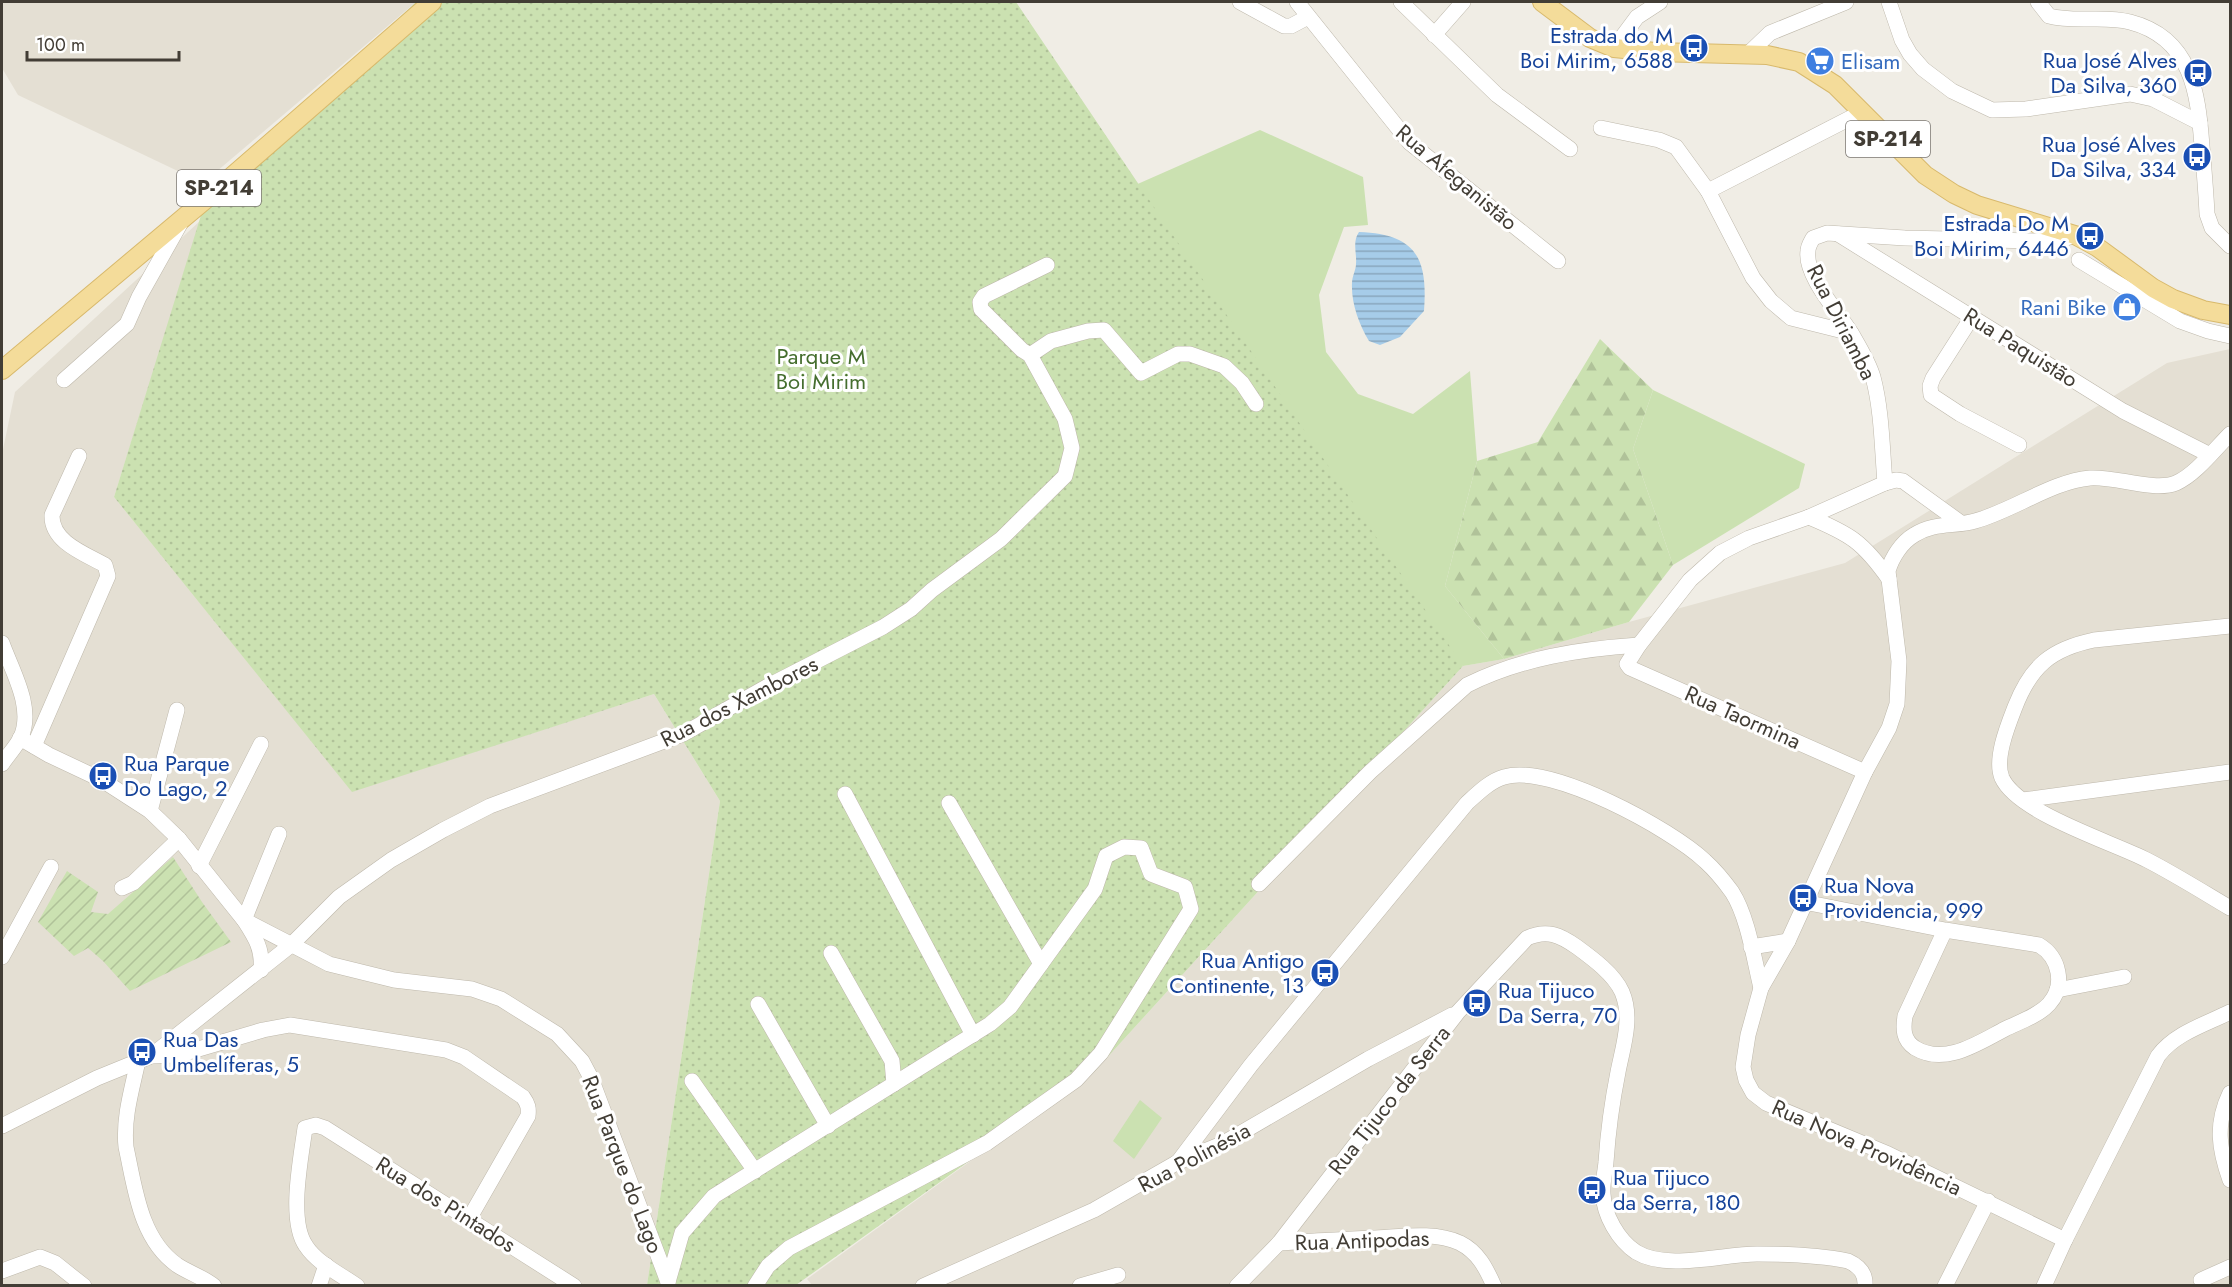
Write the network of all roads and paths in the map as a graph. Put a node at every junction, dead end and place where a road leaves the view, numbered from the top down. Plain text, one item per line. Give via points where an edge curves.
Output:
1 (432, 2) edge
2 (1240, 2) edge
3 (1297, 2) edge
4 (1401, 2) edge
5 (1463, 2) edge
6 (1542, 2) edge
7 (1660, 2) edge
8 (1846, 2) edge
9 (1889, 2) edge
10 (2038, 2) edge
11 (1308, 17) junction
12 (1434, 35) junction
13 (1614, 48) junction
14 (1747, 55) junction
15 (1862, 112) junction
16 (2200, 123) junction
17 (1600, 128) dead end
18 (1570, 149) dead end
19 (1708, 190) junction
20 (184, 216) junction
21 (1835, 233) junction
22 (2075, 235) junction
23 (2230, 246) edge
24 (2079, 260) dead end
25 (1558, 261) dead end
26 (1047, 265) dead end
27 (2141, 289) junction
28 (2230, 315) edge
29 (1972, 317) junction
30 (1851, 333) junction
31 (2230, 336) edge
32 (1030, 355) junction
33 (2, 370) edge
34 (64, 380) dead end
35 (1256, 404) dead end
36 (2230, 434) edge
37 (2019, 446) dead end
38 (2210, 455) junction
39 (79, 456) dead end
40 (1885, 483) junction
41 (1809, 517) junction
42 (1961, 523) junction
43 (1889, 579) junction
44 (2230, 626) edge
45 (2, 643) edge
46 (1639, 645) junction
47 (177, 710) dead end
48 (20, 738) junction
49 (261, 744) dead end
50 (34, 746) junction
51 (2, 764) edge
52 (1865, 772) junction
53 (2230, 772) edge
54 (845, 794) dead end
55 (2023, 800) junction
56 (949, 803) dead end
57 (150, 811) junction
58 (279, 834) dead end
59 (179, 839) junction
60 (199, 866) junction
61 (51, 867) dead end
62 (1259, 884) dead end
63 (122, 888) dead end
64 (1804, 902) junction
65 (2230, 908) edge
66 (244, 920) junction
67 (1945, 930) junction
68 (1788, 940) junction
69 (291, 945) junction
70 (1751, 947) junction
71 (831, 953) dead end
72 (2, 957) edge
73 (1041, 964) junction
74 (261, 970) junction
75 (2124, 977) dead end
76 (1761, 988) junction
77 (2057, 990) junction
78 (758, 1004) dead end
79 (1458, 1012) junction
80 (2230, 1012) edge
81 (973, 1035) junction
82 (145, 1058) junction
83 (692, 1081) dead end
84 (894, 1084) junction
85 (2230, 1093) edge
86 (1213, 1115) junction
87 (2, 1126) edge
88 (828, 1126) junction
89 (1222, 1144) junction
90 (1178, 1162) junction
91 (755, 1171) junction
92 (2230, 1180) edge
93 (1988, 1202) junction
94 (469, 1219) junction
95 (2065, 1240) junction
96 (1279, 1243) junction
97 (326, 1265) junction
98 (2230, 1267) edge
99 (2, 1271) edge
100 (1118, 1275) dead end
101 (2, 1279) edge
102 (669, 1284) edge
103 (2203, 1284) edge
104 (4, 1286) edge
105 (84, 1286) edge
106 (214, 1286) edge
107 (320, 1286) edge
108 (357, 1286) edge
109 (574, 1286) edge
110 (755, 1286) edge
111 (923, 1286) edge
112 (1080, 1286) edge
113 (1237, 1286) edge
114 (1494, 1286) edge
115 (1865, 1286) edge
116 (1945, 1286) edge
117 (2044, 1286) edge

1 - 20 main road, SP-214
2 - 11 street via 1284,26
3 - 11 street, Rua Afeganistão
4 - 12 street
5 - 12 street
6 - 13 main road, SP-214 via 1590,38
7 - 13 street via 1637,17
8 - 14 street via 1770,33
9 - 16 street via 1902,40 1923,69 1952,91 1992,110 2130,94 2153,99
10 - 16 street via 2049,16 2062,20 2130,22 2167,41 2181,56 2196,90
11 - 25 street, Rua Afeganistão via 1410,143
12 - 18 street via 1497,95
13 - 14 main road, SP-214
14 - 15 main road, SP-214 via 1799,62 1835,85
15 - 19 street
15 - 22 main road, SP-214 via 1925,175 1954,194 1977,205
16 - 23 street via 2207,214 2212,228
17 - 19 street via 1676,147
19 - 30 street via 1753,278 1771,301 1791,318
20 - 33 main road, SP-214
20 - 34 street via 126,324
21 - 22 street via 2034,241
21 - 29 street, Rua Paquistão
21 - 30 street, Rua Diriamba via 1813,238 1809,260 1822,292
22 - 27 main road, SP-214 via 2097,247
24 - 27 street
26 - 32 street, Rua dos Xambores via 984,296 980,303 981,309
27 - 28 main road, SP-214
27 - 31 street via 2159,310 2190,325
29 - 37 street via 1933,378 1931,394
29 - 38 street, Rua Paquistão via 2123,411
30 - 40 street, Rua Diriamba via 1873,376
32 - 35 street via 1051,341 1104,330 1141,373 1178,354 1190,354 1224,366
32 - 69 street, Rua dos Xambores via 1065,419 1072,448 1065,476 1001,538 883,627 682,734 490,806 391,860 339,897
36 - 38 street, Rua Nova Providência
38 - 42 street, Rua Nova Providência via 2177,483 2149,485 2090,478 2068,483 1986,518
39 - 50 street via 52,515 52,524 60,538 105,565 108,576
40 - 41 street
40 - 42 street via 1902,481
41 - 43 street via 1864,546
41 - 46 street via 1749,538 1720,553 1690,580
42 - 43 street, Rua Nova Providência via 1936,525 1904,542 1890,564
43 - 52 street, Rua Nova Providência via 1899,661 1898,696 1889,728
44 - 55 street via 2094,640 2055,652 2042,662 2019,697 2000,759 2001,776
45 - 48 street via 22,698 24,722
46 - 52 street, Rua Taormina via 1629,658 1630,668
46 - 62 street via 1558,655 1486,675 1467,685 1370,772
47 - 57 street
48 - 50 street, Rua Parque do Lago
48 - 51 street
49 - 60 street
50 - 57 street, Rua Parque do Lago via 102,780
52 - 64 street, Rua Nova Providência
53 - 55 street
54 - 81 street
55 - 65 street via 2147,860
56 - 73 street
57 - 59 street, Rua Parque do Lago
58 - 66 street
59 - 60 street, Rua Parque do Lago
59 - 63 street via 133,883
60 - 66 street, Rua Parque do Lago
61 - 72 street
64 - 67 street
64 - 68 street, Rua Nova Providência
66 - 69 street, Rua Parque do Lago
66 - 74 street, Rua Parque do Lago via 261,949
67 - 77 street via 2039,945 2049,951 2055,962 2059,974
67 - 77 street via 1905,1016 1906,1039 1926,1054 1950,1054 1972,1046 2038,1012 2049,1004
68 - 70 street
68 - 76 street, Rua Nova Providência
69 - 74 street, Rua dos Xambores
69 - 102 street, Rua Parque do Lago via 329,964 374,976 484,992 557,1034 582,1060 591,1078
70 - 76 street
70 - 86 street via 1734,895 1706,861 1678,840 1598,796 1536,776 1503,777 1467,803 1336,959
71 - 84 street via 892,1061
73 - 81 street via 1010,1007
73 - 110 street via 1095,889 1106,856 1124,847 1142,848 1151,874 1185,887 1191,909 1101,1053 1076,1080 987,1143 789,1248 768,1266
74 - 82 street, Rua dos Xambores
75 - 77 street
76 - 93 street, Rua Nova Providência via 1744,1055 1746,1080 1753,1093 1766,1103 1888,1154
78 - 88 street
79 - 89 street, Rua Polinésia
79 - 96 street, Rua Tijuco da Serra
79 - 115 street, Rua Tijuco da Serra via 1527,938 1549,933 1562,936 1615,981 1626,1004 1628,1017 1610,1119 1603,1195 1618,1234 1635,1251 1666,1261 1756,1254 1848,1261 1862,1271
80 - 95 street via 2178,1037 2158,1056
81 - 84 street
82 - 87 street
82 - 94 street via 178,1054 290,1025 446,1050 464,1057 523,1097 529,1109
82 - 106 street via 125,1135 147,1229 168,1258
83 - 91 street
84 - 88 street
85 - 92 street via 2219,1142
86 - 89 street
86 - 90 street
88 - 91 street
89 - 90 street, Rua Polinésia
90 - 111 street, Rua Polinésia via 1094,1210
91 - 102 street via 714,1196 682,1233
93 - 95 street, Rua Nova Providência
93 - 116 street
94 - 97 street, Rua dos Pintados via 325,1128 305,1128 297,1224 307,1248
94 - 109 street, Rua dos Pintados
95 - 117 street
96 - 113 street, Rua Tijuco da Serra
96 - 114 street, Rua Antipodas via 1443,1238 1461,1244 1483,1262
97 - 107 street
97 - 108 street
98 - 103 street
99 - 105 street via 40,1257 55,1263
100 - 112 street
101 - 104 street

